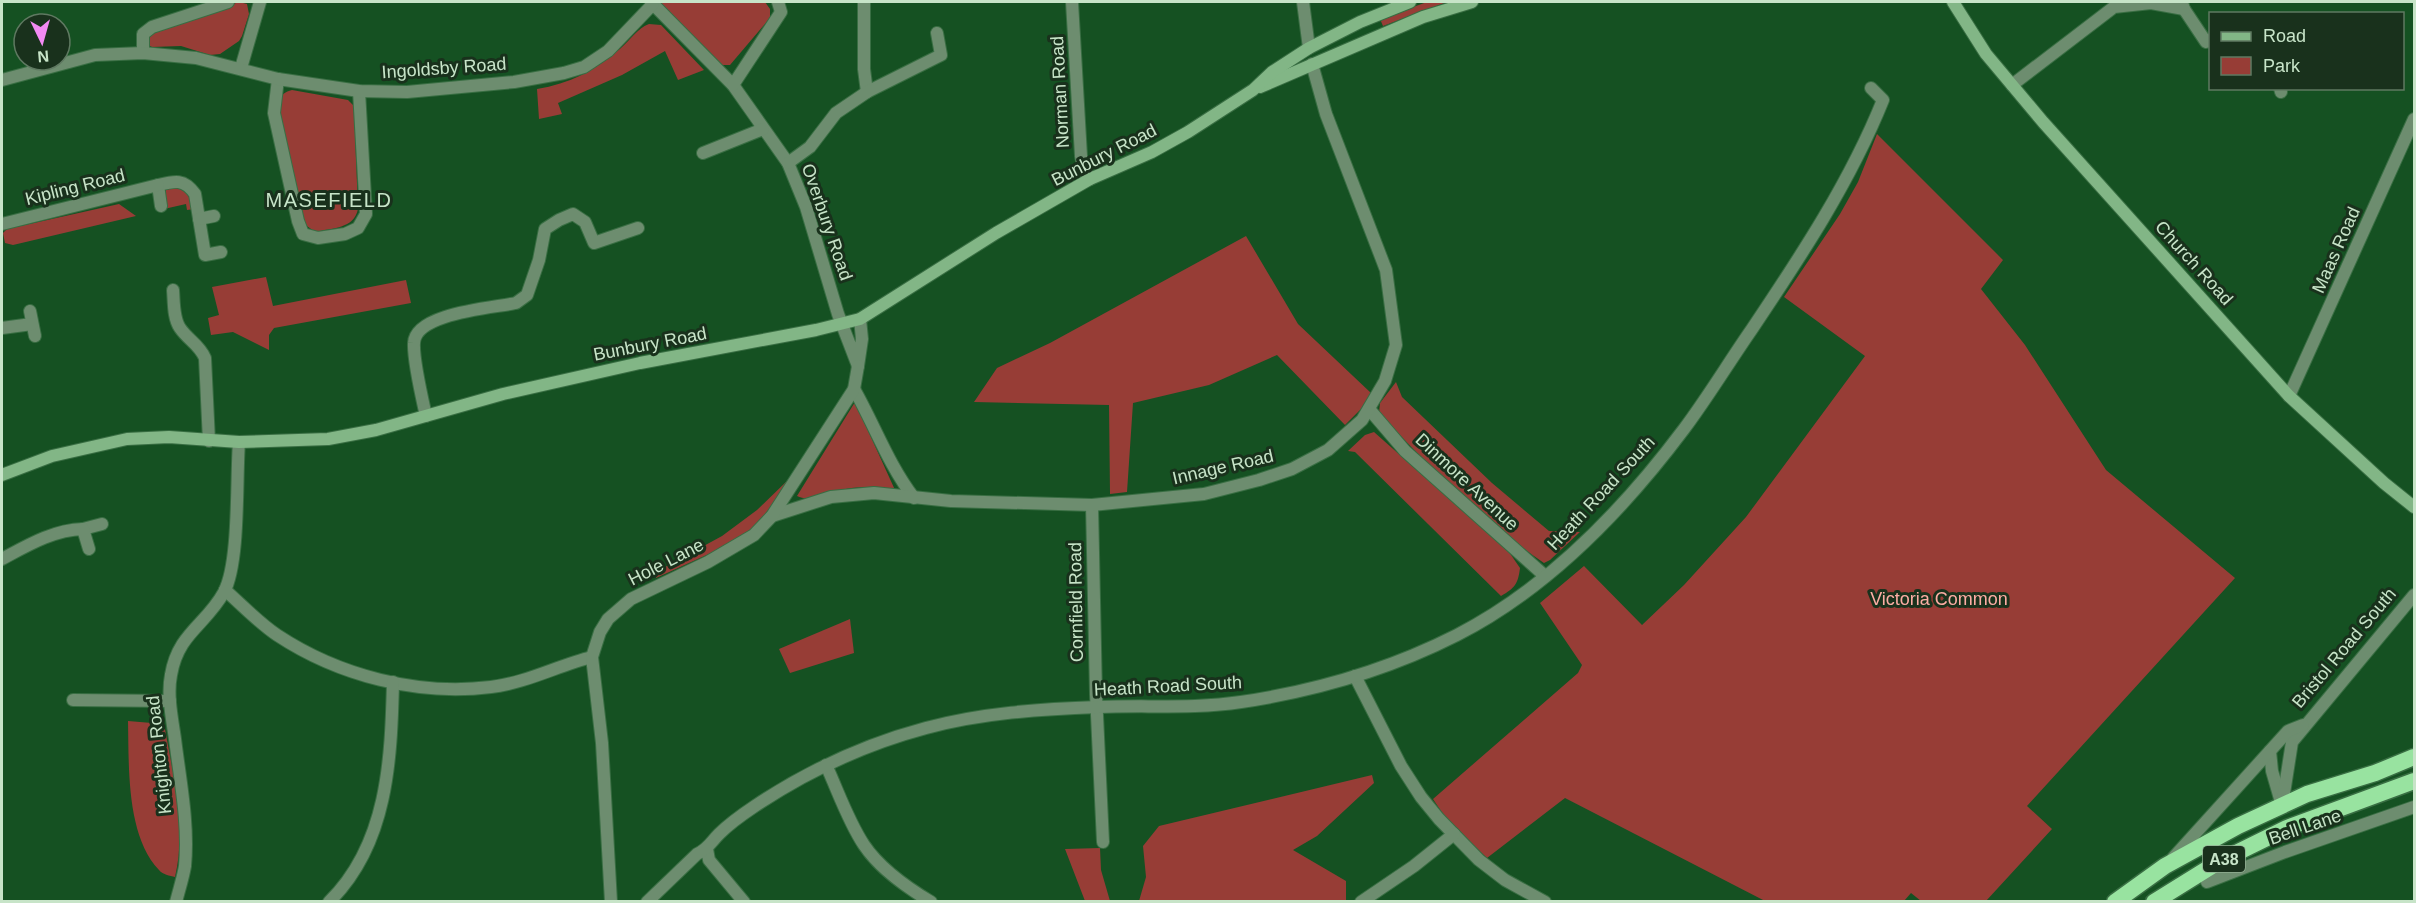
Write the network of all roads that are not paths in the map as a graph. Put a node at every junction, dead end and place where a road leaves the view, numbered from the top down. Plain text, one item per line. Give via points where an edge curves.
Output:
1 (228, 2) edge
2 (259, 2) edge
3 (778, 2) edge
4 (864, 2) edge
5 (1072, 2) edge
6 (1303, 2) edge
7 (1410, 2) edge
8 (1472, 2) edge
9 (1943, 2) edge
10 (1953, 2) edge
11 (652, 3) edge
12 (2183, 5) edge
13 (1966, 25) junction
14 (937, 33) dead end
15 (2209, 44) edge
16 (1309, 48) junction
17 (142, 53) junction
18 (1312, 64) junction
19 (241, 68) junction
20 (278, 79) junction
21 (2, 80) edge
22 (733, 85) junction
23 (2012, 85) junction
24 (1871, 88) dead end
25 (1253, 90) junction
26 (359, 91) junction
27 (867, 92) junction
28 (2415, 119) edge
29 (763, 129) junction
30 (703, 153) dead end
31 (788, 163) junction
32 (1090, 179) junction
33 (158, 185) junction
34 (161, 206) dead end
35 (214, 216) dead end
36 (199, 219) junction
37 (2, 224) edge
38 (638, 228) dead end
39 (221, 252) dead end
40 (173, 290) dead end
41 (30, 311) dead end
42 (860, 319) junction
43 (842, 324) junction
44 (2, 328) edge
45 (858, 366) junction
46 (854, 389) junction
47 (2289, 396) junction
48 (1369, 409) junction
49 (426, 416) junction
50 (209, 441) junction
51 (239, 442) junction
52 (2, 475) edge
53 (914, 498) junction
54 (1092, 505) junction
55 (2415, 507) edge
56 (772, 516) junction
57 (102, 524) dead end
58 (83, 529) junction
59 (89, 549) dead end
60 (2, 559) edge
61 (1545, 576) junction
62 (225, 590) junction
63 (2415, 595) edge
64 (592, 657) junction
65 (1355, 676) junction
66 (393, 682) junction
67 (73, 700) dead end
68 (170, 701) junction
69 (1096, 707) junction
70 (2304, 726) junction
71 (2270, 751) junction
72 (2415, 757) edge
73 (825, 765) junction
74 (2415, 781) edge
75 (2282, 806) junction
76 (2415, 807) edge
77 (2286, 828) junction
78 (1454, 834) junction
79 (1103, 842) dead end
80 (707, 849) junction
81 (2165, 866) junction
82 (2207, 882) dead end
83 (176, 902) edge
84 (329, 902) edge
85 (611, 902) edge
86 (647, 902) edge
87 (744, 902) edge
88 (931, 902) edge
89 (1361, 902) edge
90 (1545, 902) edge
91 (2115, 902) edge
92 (2154, 902) edge

1 - 17 street via 152,27 143,34
2 - 19 street
3 - 22 street via 781,12
4 - 27 street
5 - 32 street, Norman Road via 1081,156
6 - 16 street
7 - 16 main road, Bunbury Road
8 - 18 main road, Bunbury Road via 1423,17
9 - 13 main road, Church Road
10 - 13 main road, Church Road
11 - 22 street, Overbury Road
11 - 26 street, Ingoldsby Road via 608,51 584,67 514,82 407,92
12 - 15 street
12 - 23 street via 2114,7
13 - 23 main road, Church Road
14 - 27 street via 941,55
16 - 18 main road
16 - 25 main road, Bunbury Road
17 - 19 street, Ingoldsby Road via 196,58
17 - 21 street, Ingoldsby Road via 95,56
18 - 25 main road, Bunbury Road
18 - 48 street, Innage Road via 1326,114 1386,270 1394,316 1396,345 1386,381
19 - 20 street, Ingoldsby Road
20 - 26 street, Ingoldsby Road
20 - 26 street via 274,113 298,221 303,234 318,238 358,228 366,214
22 - 29 street, Overbury Road
23 - 47 main road, Church Road
24 - 61 street, Heath Road South via 1883,100 1869,135 1791,271 1685,428 1596,530
25 - 32 main road, Bunbury Road via 1152,152
27 - 31 street via 836,113 810,147
28 - 47 street, Maas Road
29 - 30 street
29 - 31 street, Overbury Road
31 - 43 street, Overbury Road via 806,207
32 - 42 main road, Bunbury Road
33 - 34 street
33 - 36 street, Kipling Road via 177,181 189,186 195,194
33 - 37 street, Kipling Road
35 - 36 street
36 - 39 street, Kipling Road via 205,255
38 - 49 street via 594,243 585,222 573,214 559,220 545,230 527,295 516,303 434,319 420,327 414,342
40 - 50 street via 181,330 201,348 204,358
41 - 44 street via 34,330
42 - 43 main road, Bunbury Road
42 - 45 street, Hole Lane
43 - 45 street
43 - 49 main road, Bunbury Road via 594,373
45 - 46 street, Hole Lane
46 - 53 street via 884,452
46 - 56 street, Hole Lane
47 - 55 main road, Church Road
48 - 54 street, Innage Road via 1328,450 1292,469 1204,494
48 - 61 street, Dinmore Avenue via 1405,451
49 - 51 main road, Bunbury Road via 328,439
50 - 51 main road, Bunbury Road
50 - 52 main road, Bunbury Road via 169,437 127,439 52,456
51 - 62 street, Knighton Road via 231,569
53 - 54 street, Innage Road
53 - 56 street, Innage Road via 874,493 831,497
54 - 69 street, Cornfield Road
56 - 64 street, Hole Lane via 754,535 631,599 608,620
57 - 58 street
58 - 59 street
58 - 60 street via 45,537
61 - 65 street, Heath Road South via 1458,635
62 - 66 street via 275,634 305,652 346,670
62 - 68 street, Knighton Road via 176,652
63 - 70 street, Bristol Road South
64 - 66 street via 492,687 434,688
64 - 85 street, Hole Lane via 602,743
65 - 69 street, Heath Road South via 1238,703
65 - 78 street via 1401,766 1421,797
66 - 84 street via 389,768 378,819 365,854
67 - 68 street
68 - 83 street, Knighton Road via 185,830 184,867
69 - 73 street, Heath Road South via 979,717 924,728
69 - 79 street, Cornfield Road
70 - 71 street, Bristol Road South via 2288,731
70 - 75 street, Bristol Road South via 2292,742
71 - 75 street
71 - 81 street, Bristol Road South
72 - 75 highway, A38
73 - 80 street, Heath Road South via 755,806 719,834
73 - 88 street via 870,853
74 - 77 highway, A38
75 - 77 highway
75 - 81 highway, Bristol Road South / A38
76 - 82 street, Bell Lane
77 - 92 highway, A38 via 2220,861
78 - 89 street
78 - 90 street via 1505,880
80 - 86 street, Heath Road South
80 - 87 street via 710,861
81 - 91 highway, Bristol Road South / A38

